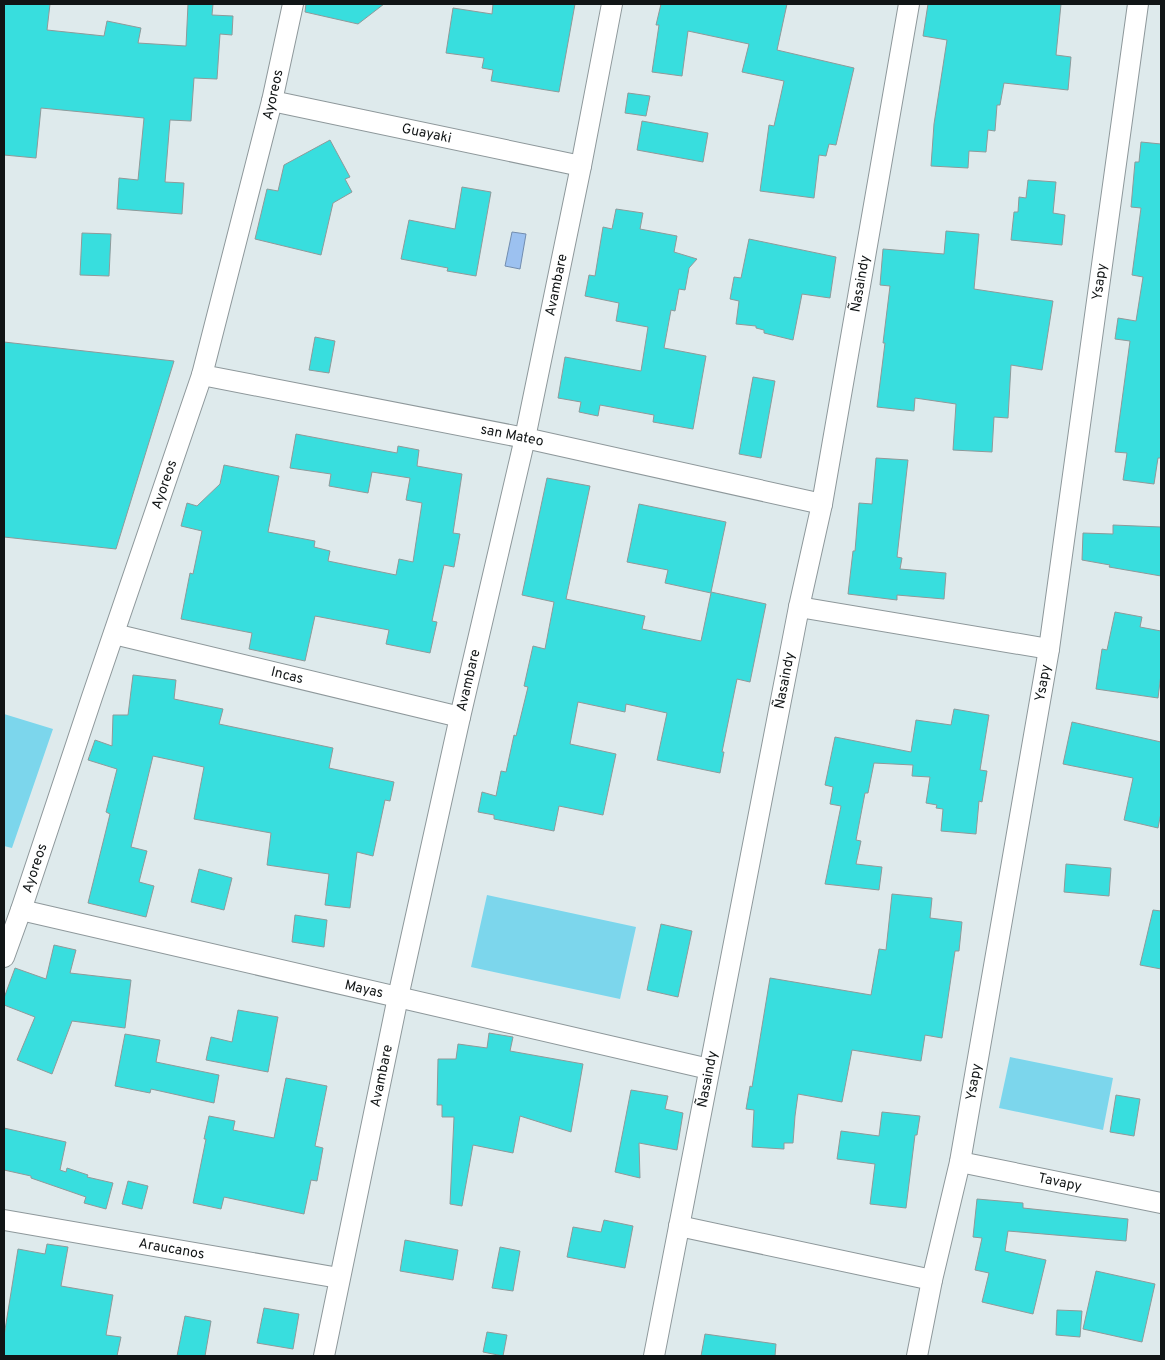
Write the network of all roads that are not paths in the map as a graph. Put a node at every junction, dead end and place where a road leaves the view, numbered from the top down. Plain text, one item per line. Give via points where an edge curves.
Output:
1 (293, 4) edge
2 (612, 4) edge
3 (909, 4) edge
4 (1138, 4) edge
5 (272, 101) junction
6 (581, 166) junction
7 (202, 375) junction
8 (525, 438) junction
9 (822, 504) junction
10 (799, 606) junction
11 (114, 634) junction
12 (1050, 649) junction
13 (460, 717) junction
14 (21, 910) junction
15 (4, 957) edge
16 (398, 997) junction
17 (709, 1069) junction
18 (960, 1162) junction
19 (1161, 1203) edge
20 (4, 1220) edge
21 (679, 1226) junction
22 (339, 1278) junction
23 (932, 1280) junction
24 (324, 1356) edge
25 (654, 1356) edge
26 (917, 1356) edge

1 - 5 street, Ayoreos
2 - 6 street, Avambare
3 - 9 street, Ñasaindy
4 - 12 street, Ysapy
5 - 6 street, Guayaki
5 - 7 street, Ayoreos
6 - 8 street, Avambare
7 - 8 street, san Mateo
7 - 11 street, Ayoreos
8 - 9 street, san Mateo
8 - 13 street, Avambare
9 - 10 street, Ñasaindy
10 - 12 street
10 - 17 street, Ñasaindy
11 - 13 street, Incas
11 - 14 street, Ayoreos
12 - 18 street, Ysapy
13 - 16 street, Avambare
14 - 15 street, Ayoreos
14 - 16 street, Mayas
16 - 17 street, Mayas
16 - 22 street, Avambare
17 - 21 street, Ñasaindy
18 - 19 street, Tavapy
18 - 23 street, Ysapy
20 - 22 street, Araucanos
21 - 23 street
21 - 25 street, Ñasaindy
22 - 24 street, Avambare
23 - 26 street, Ysapy

